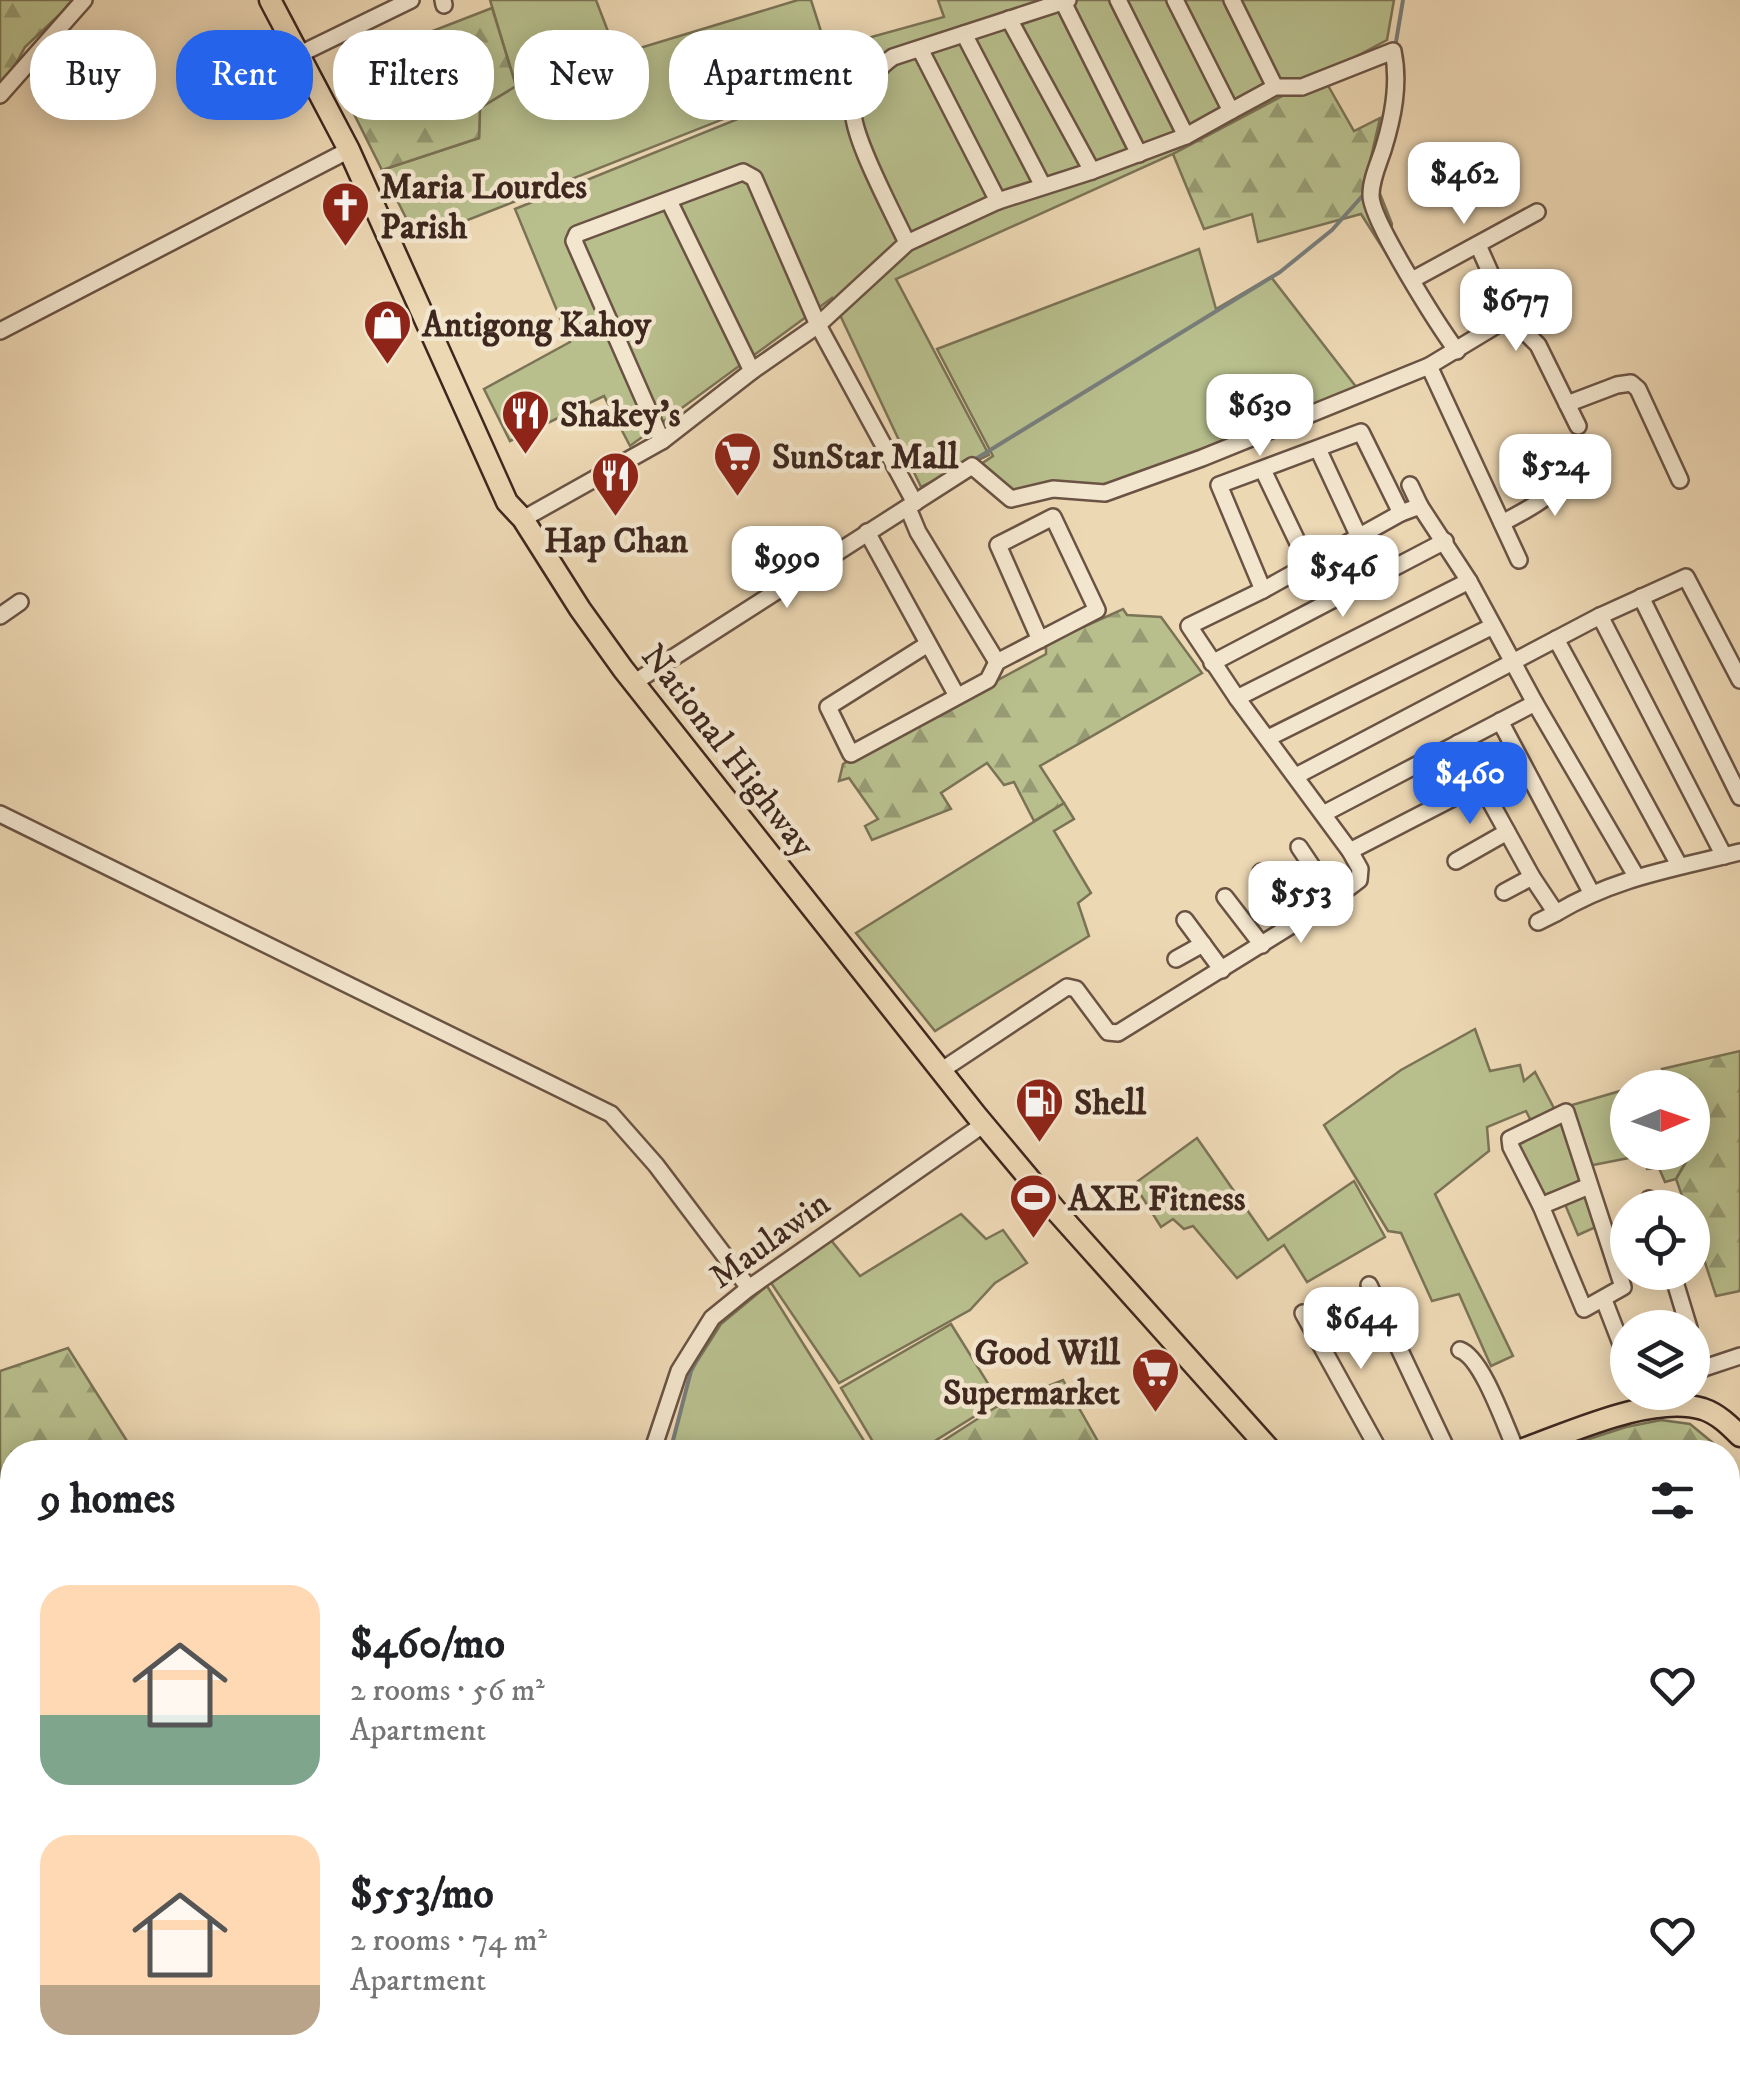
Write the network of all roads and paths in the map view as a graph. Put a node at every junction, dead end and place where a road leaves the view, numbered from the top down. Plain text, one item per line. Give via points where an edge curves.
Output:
1 (84, 0) edge
2 (411, 0) edge
3 (1118, 0) edge
4 (1175, 0) edge
5 (1232, 0) edge
6 (1066, 1) edge
7 (274, 2) edge
8 (1009, 20) junction
9 (287, 30) edge
10 (964, 34) junction
11 (313, 48) edge
12 (920, 49) junction
13 (313, 83) edge
14 (1275, 87) junction
15 (0, 95) edge
16 (1231, 111) junction
17 (1186, 136) junction
18 (349, 150) junction
19 (1138, 154) junction
20 (1092, 172) junction
21 (1044, 186) junction
22 (668, 201) junction
23 (998, 201) junction
24 (1537, 212) dead end
25 (907, 243) junction
26 (1478, 246) junction
27 (1412, 280) junction
28 (1510, 316) junction
29 (818, 325) junction
30 (0, 331) edge
31 (1457, 351) junction
32 (1429, 366) junction
33 (752, 371) junction
34 (1567, 404) junction
35 (1578, 426) dead end
36 (662, 440) junction
37 (1318, 449) junction
38 (1263, 470) junction
39 (1573, 471) dead end
40 (1680, 480) dead end
41 (1410, 485) dead end
42 (912, 506) junction
43 (1420, 506) junction
44 (1401, 513) junction
45 (523, 519) junction
46 (1502, 524) junction
47 (868, 532) junction
48 (1360, 537) junction
49 (1445, 540) junction
50 (1519, 560) dead end
51 (1308, 566) junction
52 (1469, 581) junction
53 (1263, 590) junction
54 (1641, 597) junction
55 (20, 602) dead end
56 (0, 616) edge
57 (1600, 616) junction
58 (1493, 626) junction
59 (1040, 640) junction
60 (1556, 640) junction
61 (928, 644) junction
62 (998, 662) junction
63 (1515, 662) junction
64 (1212, 663) junction
65 (1740, 680) edge
66 (634, 682) junction
67 (958, 696) junction
68 (1237, 698) junction
69 (1535, 703) junction
70 (1500, 721) junction
71 (1268, 738) junction
72 (1458, 743) junction
73 (1296, 776) junction
74 (1480, 784) junction
75 (1740, 797) edge
76 (0, 814) edge
77 (1325, 814) junction
78 (1507, 832) junction
79 (1300, 848) dead end
80 (1350, 851) junction
81 (1732, 854) edge
82 (1456, 861) dead end
83 (1679, 866) junction
84 (1261, 872) dead end
85 (1636, 876) junction
86 (1532, 877) junction
87 (1504, 892) dead end
88 (1591, 892) junction
89 (1225, 897) dead end
90 (1334, 899) junction
91 (1556, 913) junction
92 (1185, 920) dead end
93 (1297, 922) junction
94 (1538, 922) dead end
95 (1203, 944) junction
96 (1262, 945) junction
97 (1176, 959) dead end
98 (1222, 970) junction
99 (942, 1070) junction
100 (984, 1124) junction
101 (1589, 1186) junction
102 (1541, 1206) junction
103 (1369, 1285) dead end
104 (748, 1288) junction
105 (1604, 1300) junction
106 (1303, 1314) dead end
107 (1610, 1316) edge
108 (1460, 1350) dead end
109 (1740, 1356) edge
110 (1710, 1366) edge
111 (1618, 1410) edge
112 (1706, 1410) edge
113 (1740, 1436) edge
114 (656, 1440) edge
115 (1261, 1440) edge
116 (1373, 1440) edge
117 (1442, 1440) edge
118 (1511, 1440) edge
119 (1545, 1440) edge

1 - 15 street
2 - 11 street
3 - 17 street
4 - 16 street
5 - 14 street
6 - 8 street
6 - 19 street
7 - 9 main road, National Highway
8 - 10 street
8 - 20 street
10 - 12 street
10 - 21 street
12 - 23 street
12 - 25 street via 876,69 852,107 858,137
13 - 18 main road, National Highway
14 - 16 street
14 - 27 street via 1302,87 1394,51 1398,74 1370,198
16 - 17 street
17 - 19 street
18 - 30 street
18 - 45 main road, National Highway via 507,502
19 - 20 street
20 - 21 street
21 - 23 street
22 - 29 street via 730,175 754,178
22 - 33 street
22 - 36 street via 577,234 574,241
23 - 25 street
24 - 26 street
25 - 29 street
26 - 27 street
26 - 28 street
27 - 31 street
28 - 31 street
28 - 34 street via 1538,345
29 - 33 street
29 - 42 street
31 - 32 street
32 - 42 street via 1105,493 1052,489 1011,499 972,466
32 - 46 street
33 - 36 street
34 - 35 street
34 - 40 street via 1631,383
36 - 45 street
37 - 38 street
37 - 44 street via 1361,432
37 - 48 street
38 - 51 street
38 - 53 street via 1219,485
39 - 46 street via 1559,488
41 - 43 street
42 - 47 street
42 - 62 street via 918,532
43 - 44 street
43 - 49 street
44 - 48 street
45 - 66 main road, National Highway
46 - 50 street
47 - 61 street
47 - 66 street
48 - 51 street
49 - 52 street
49 - 64 street
51 - 53 street
52 - 58 street
52 - 68 street
53 - 64 street via 1190,626
54 - 57 street
54 - 65 street via 1686,577
54 - 75 street
55 - 56 street
57 - 60 street
57 - 81 street
58 - 63 street
58 - 71 street
59 - 59 street via 1097,610 1053,517 998,545
59 - 62 street
60 - 63 street
60 - 83 street
61 - 67 street
61 - 67 street via 828,707 851,754
62 - 67 street via 988,680
63 - 69 street
63 - 73 street
64 - 68 street
66 - 99 main road, National Highway
68 - 71 street
69 - 70 street
69 - 85 street
70 - 72 street
70 - 88 street
71 - 73 street
72 - 74 street
72 - 77 street
73 - 77 street
74 - 78 street
74 - 80 street
76 - 104 street via 611,1114
77 - 80 street
78 - 82 street
78 - 86 street
79 - 90 street
80 - 90 street via 1359,880
81 - 83 street
83 - 85 street
84 - 93 street
85 - 88 street
86 - 87 street
86 - 91 street
88 - 91 street
89 - 96 street
90 - 93 street
91 - 94 street
92 - 95 street
93 - 96 street
95 - 97 street
95 - 98 street
96 - 98 street
98 - 99 street via 1118,1034 1108,1032 1076,990 1066,987
99 - 100 main road, National Highway
100 - 104 street, Maulawin
100 - 115 main road, National Highway
101 - 102 street
101 - 102 street via 1566,1112 1510,1138
101 - 105 street via 1623,1287
102 - 105 street via 1584,1309
103 - 117 street
104 - 114 street, Maulawin via 712,1318 678,1371
105 - 107 street
106 - 116 street
108 - 118 street via 1478,1368
109 - 110 street
111 - 119 main road
112 - 113 main road

